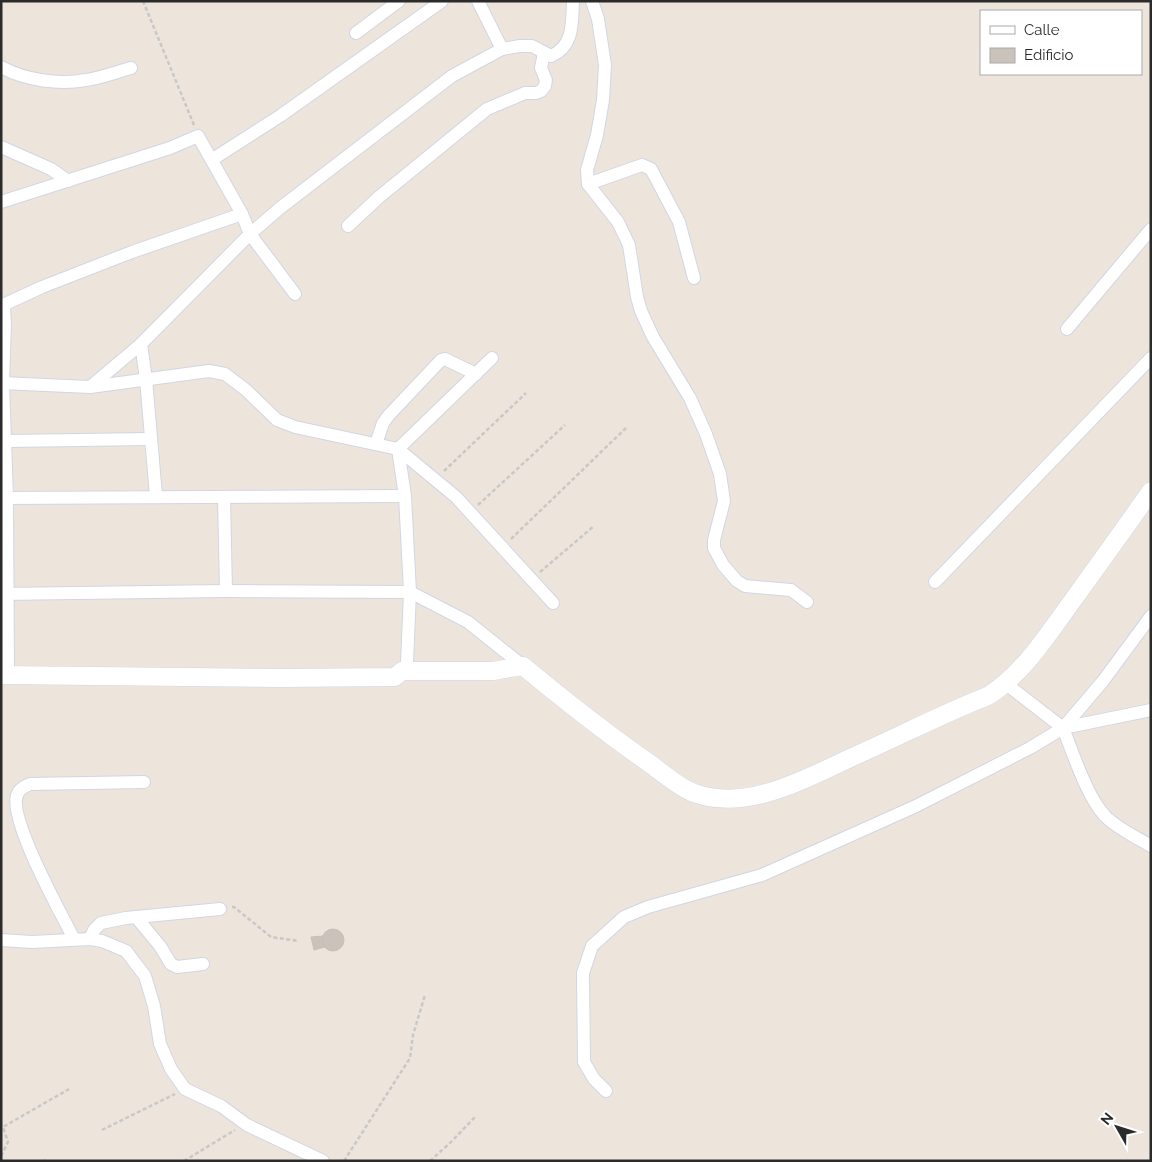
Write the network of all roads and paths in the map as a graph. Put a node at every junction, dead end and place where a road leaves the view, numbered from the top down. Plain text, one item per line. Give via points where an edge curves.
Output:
1 (143, 1) edge
2 (399, 1) edge
3 (442, 1) edge
4 (478, 1) edge
5 (573, 1) edge
6 (592, 1) edge
7 (356, 33) dead end
8 (502, 49) junction
9 (544, 53) junction
10 (1, 67) edge
11 (131, 68) dead end
12 (198, 136) junction
13 (1, 147) edge
14 (213, 159) junction
15 (68, 181) junction
16 (588, 184) junction
17 (1, 202) edge
18 (242, 214) junction
19 (348, 226) dead end
20 (1151, 229) edge
21 (250, 234) junction
22 (694, 278) dead end
23 (295, 294) dead end
24 (3, 306) edge
25 (1068, 329) dead end
26 (141, 344) junction
27 (492, 358) dead end
28 (1151, 358) edge
29 (476, 374) junction
30 (146, 379) junction
31 (2, 383) edge
32 (90, 387) junction
33 (526, 393) dead end
34 (565, 425) dead end
35 (626, 428) dead end
36 (151, 440) junction
37 (5, 441) junction
38 (376, 444) junction
39 (398, 448) junction
40 (435, 479) junction
41 (1151, 491) edge
42 (156, 496) junction
43 (405, 496) junction
44 (224, 497) junction
45 (4, 498) edge
46 (469, 512) junction
47 (594, 526) dead end
48 (503, 548) junction
49 (531, 580) junction
50 (935, 582) dead end
51 (226, 591) junction
52 (410, 592) junction
53 (4, 594) edge
54 (808, 602) dead end
55 (553, 603) dead end
56 (1151, 616) edge
57 (523, 666) junction
58 (402, 671) junction
59 (4, 675) edge
60 (1005, 683) junction
61 (1151, 710) edge
62 (1063, 728) junction
63 (144, 782) dead end
64 (1151, 846) edge
65 (234, 907) dead end
66 (220, 909) dead end
67 (136, 916) junction
68 (74, 939) junction
69 (90, 939) junction
70 (1, 940) edge
71 (299, 942) dead end
72 (203, 964) dead end
73 (425, 995) dead end
74 (69, 1089) dead end
75 (185, 1089) junction
76 (606, 1091) dead end
77 (476, 1116) dead end
78 (247, 1125) junction
79 (102, 1130) dead end
80 (1, 1156) edge
81 (184, 1161) edge
82 (323, 1161) edge
83 (344, 1161) edge
84 (430, 1161) edge

1 - 12 path
2 - 7 street
3 - 14 street via 280,116
4 - 8 street
5 - 9 street via 569,40 558,53 551,56
6 - 16 street via 605,65 603,100 587,170
8 - 9 street via 532,46
8 - 21 street via 452,76
9 - 19 street via 541,68 546,80 541,91 525,93 486,110
10 - 11 street via 29,78 54,81 85,80
12 - 14 street
12 - 15 street
13 - 15 street via 51,169
14 - 18 street
15 - 17 street
16 - 22 street via 642,165 650,169 679,222
16 - 54 street via 618,222 629,245 641,311 690,398 720,474 724,501 714,548 723,565 745,586 791,590
18 - 21 street
18 - 24 street via 87,269
20 - 25 street
21 - 23 street
21 - 26 street
24 - 31 street
26 - 30 street
26 - 32 street
27 - 29 street
28 - 50 street
29 - 38 street via 441,360 389,415
29 - 39 street
30 - 32 street
30 - 36 street
30 - 38 street via 209,371 225,374 277,420 295,427
31 - 32 street
31 - 37 street
33 - 40 path
34 - 46 path
35 - 48 path
36 - 37 street
36 - 42 street
37 - 45 street
38 - 39 street
39 - 40 street
39 - 43 street
40 - 46 street
41 - 60 street via 1048,634 1020,670
42 - 44 street
42 - 45 street
43 - 44 street
43 - 52 street
44 - 51 street
45 - 53 street
46 - 48 street
47 - 49 path
48 - 49 street
49 - 55 street
51 - 52 street
51 - 53 street
52 - 57 street via 468,622
52 - 58 street via 407,663
53 - 59 street
56 - 62 street via 1104,681
57 - 58 street via 494,672
57 - 60 street via 616,740 680,785 694,792 724,798 742,798 782,789 988,696
58 - 59 street via 394,677
60 - 62 street
61 - 62 street
62 - 64 street via 1102,811 1117,826
62 - 76 street via 990,770 762,875 648,907 624,917 592,946 583,973 584,1062 594,1080
63 - 68 street via 30,784 16,794 19,820 29,847
65 - 71 path via 271,937
66 - 67 street
67 - 69 street via 101,923
67 - 72 street via 171,964 177,967
68 - 69 street
68 - 70 street
69 - 75 street via 126,951 145,976 160,1044 171,1069
73 - 83 path via 413,1034 410,1058
74 - 80 path via 3,1127 8,1142
75 - 78 street via 221,1106
75 - 79 path
77 - 84 path
78 - 81 path
78 - 82 street

